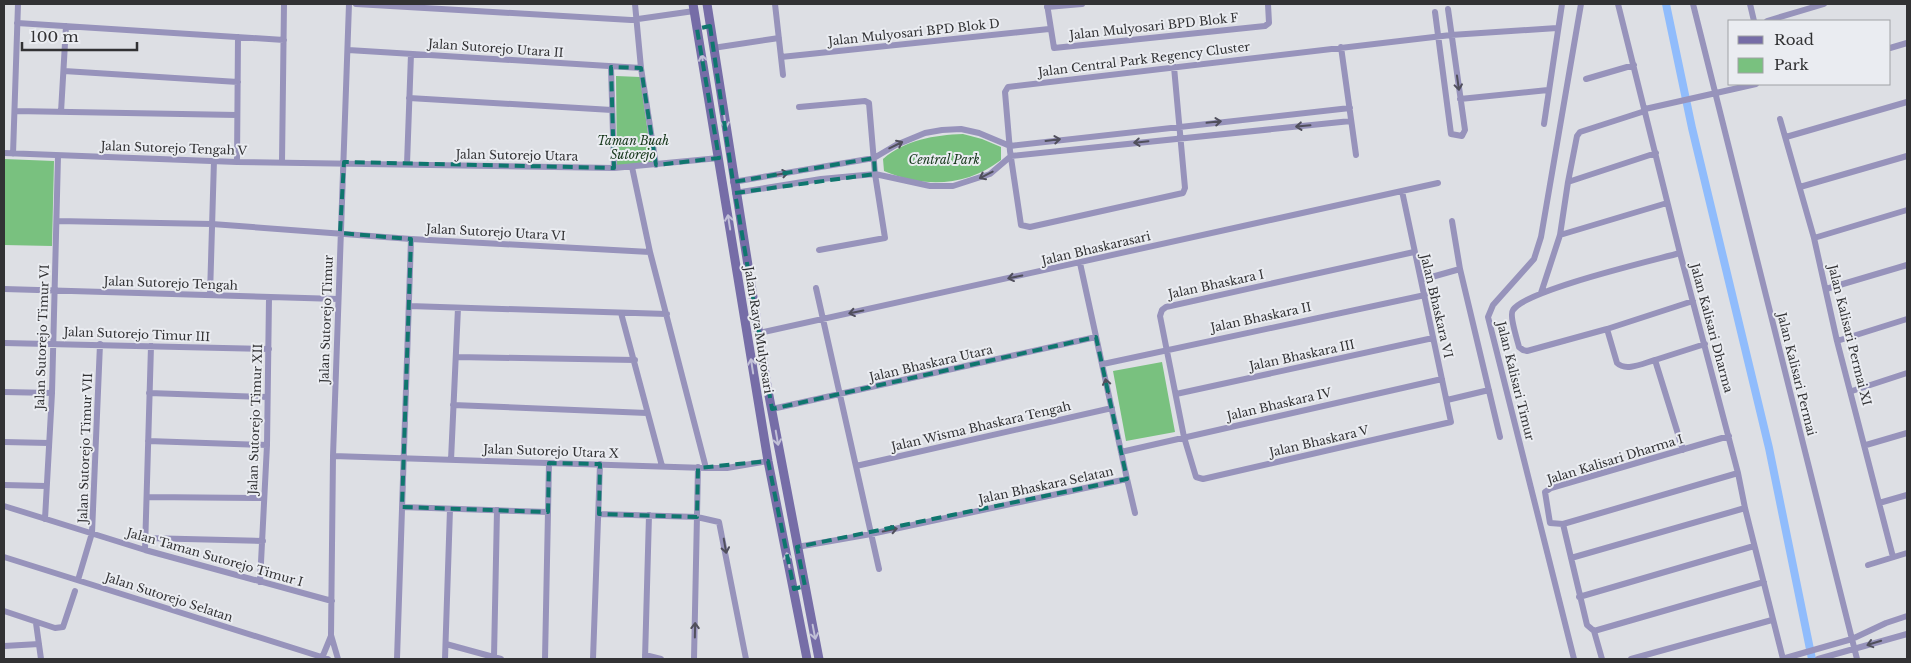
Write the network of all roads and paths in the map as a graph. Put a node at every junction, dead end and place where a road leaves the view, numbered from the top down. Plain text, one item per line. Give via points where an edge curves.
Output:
1 (18, 4) edge
2 (284, 4) edge
3 (349, 4) edge
4 (356, 4) edge
5 (635, 4) edge
6 (707, 4) edge
7 (775, 4) edge
8 (1082, 4) edge
9 (1268, 4) edge
10 (1562, 4) edge
11 (1581, 4) edge
12 (1618, 4) edge
13 (1693, 4) edge
14 (1750, 4) edge
15 (1824, 4) edge
16 (1047, 6) edge
17 (693, 7) edge
18 (1448, 9) dead end
19 (1435, 12) dead end
20 (636, 20) junction
21 (1753, 20) edge
22 (1770, 20) edge
23 (17, 23) junction
24 (66, 26) junction
25 (710, 26) junction
26 (1557, 28) junction
27 (697, 29) junction
28 (1049, 29) junction
29 (1451, 35) junction
30 (238, 37) junction
31 (1438, 37) junction
32 (779, 38) junction
33 (284, 40) junction
34 (1907, 43) edge
35 (1341, 47) junction
36 (713, 48) junction
37 (1891, 48) edge
38 (348, 50) dead end
39 (412, 54) junction
40 (781, 57) junction
41 (1634, 65) junction
42 (611, 67) junction
43 (1174, 67) junction
44 (641, 68) junction
45 (64, 71) junction
46 (783, 75) dead end
47 (1586, 79) dead end
48 (238, 82) junction
49 (1752, 85) edge
50 (1548, 90) junction
51 (1713, 95) junction
52 (409, 98) junction
53 (1460, 99) junction
54 (1907, 102) edge
55 (799, 107) dead end
56 (1350, 108) junction
57 (612, 110) junction
58 (1645, 110) junction
59 (15, 112) junction
60 (61, 112) junction
61 (237, 115) junction
62 (1780, 119) dead end
63 (1351, 121) junction
64 (1544, 124) dead end
65 (1181, 126) junction
66 (1786, 137) junction
67 (1182, 138) junction
68 (1010, 146) junction
69 (4, 153) edge
70 (1656, 153) junction
71 (13, 154) junction
72 (1356, 155) dead end
73 (58, 156) junction
74 (1011, 156) junction
75 (1907, 156) edge
76 (720, 158) junction
77 (874, 158) junction
78 (214, 160) junction
79 (236, 162) junction
80 (282, 162) junction
81 (344, 162) junction
82 (406, 164) junction
83 (656, 165) junction
84 (632, 167) junction
85 (819, 167) junction
86 (614, 168) junction
87 (875, 174) junction
88 (821, 179) junction
89 (733, 182) junction
90 (1568, 182) junction
91 (1438, 184) dead end
92 (1800, 187) junction
93 (1402, 191) junction
94 (735, 193) junction
95 (1667, 203) junction
96 (1907, 210) edge
97 (1452, 220) dead end
98 (57, 221) junction
99 (212, 224) junction
100 (340, 233) junction
101 (1560, 235) junction
102 (1814, 238) junction
103 (410, 239) junction
104 (819, 250) dead end
105 (650, 252) junction
106 (1414, 252) junction
107 (1680, 253) junction
108 (1080, 263) junction
109 (1907, 265) edge
110 (1460, 269) junction
111 (1421, 280) junction
112 (816, 288) dead end
113 (4, 289) edge
114 (54, 290) junction
115 (1826, 290) junction
116 (1541, 293) junction
117 (1424, 294) junction
118 (210, 295) junction
119 (270, 298) junction
120 (338, 299) junction
121 (1693, 301) junction
122 (409, 306) junction
123 (458, 308) junction
124 (622, 313) junction
125 (666, 314) junction
126 (1907, 319) edge
127 (824, 320) junction
128 (1607, 329) junction
129 (759, 333) junction
130 (1096, 337) junction
131 (1433, 338) junction
132 (1837, 340) junction
133 (4, 343) edge
134 (53, 343) junction
135 (100, 344) junction
136 (1705, 344) junction
137 (151, 346) junction
138 (1168, 348) junction
139 (269, 349) junction
140 (456, 357) junction
141 (635, 360) junction
142 (1655, 360) junction
143 (1103, 364) junction
144 (1907, 373) edge
145 (1442, 379) junction
146 (766, 380) junction
147 (755, 382) junction
148 (1489, 390) junction
149 (1852, 390) junction
150 (4, 392) edge
151 (52, 393) junction
152 (149, 393) junction
153 (1176, 394) junction
154 (840, 395) junction
155 (267, 397) junction
156 (1447, 400) junction
157 (453, 405) junction
158 (1112, 408) junction
159 (772, 409) junction
160 (648, 413) junction
161 (1448, 423) joint
162 (1907, 433) edge
163 (1729, 436) junction
164 (1184, 437) junction
165 (1500, 437) dead end
166 (148, 441) junction
167 (4, 442) edge
168 (49, 443) junction
169 (267, 445) junction
170 (1866, 445) junction
171 (1683, 450) junction
172 (1121, 452) junction
173 (333, 456) junction
174 (402, 458) junction
175 (451, 460) junction
176 (768, 461) junction
177 (549, 463) junction
178 (600, 464) junction
179 (662, 466) junction
180 (856, 466) junction
181 (702, 468) junction
182 (1738, 473) junction
183 (1196, 476) joint
184 (1127, 479) junction
185 (4, 485) edge
186 (46, 486) junction
187 (1907, 495) edge
188 (147, 496) junction
189 (264, 498) junction
190 (1879, 503) junction
191 (4, 506) edge
192 (402, 507) junction
193 (1745, 508) junction
194 (450, 509) junction
195 (497, 510) junction
196 (548, 512) junction
197 (1135, 512) dead end
198 (599, 514) junction
199 (649, 515) junction
200 (697, 517) junction
201 (45, 519) junction
202 (1563, 524) junction
203 (92, 533) junction
204 (871, 534) junction
205 (146, 538) junction
206 (263, 541) junction
207 (1754, 546) junction
208 (798, 547) junction
209 (145, 550) junction
210 (1907, 554) edge
211 (4, 557) edge
212 (1571, 558) junction
213 (1894, 558) junction
214 (1868, 565) dead end
215 (879, 569) dead end
216 (78, 580) junction
217 (260, 582) junction
218 (1764, 582) junction
219 (805, 586) junction
220 (794, 589) junction
221 (75, 591) dead end
222 (1579, 598) junction
223 (332, 601) junction
224 (808, 604) junction
225 (797, 607) junction
226 (4, 611) edge
227 (1907, 616) edge
228 (1772, 620) junction
229 (36, 623) junction
230 (1594, 631) junction
231 (1907, 634) edge
232 (332, 635) junction
233 (1852, 639) junction
234 (39, 644) junction
235 (446, 644) junction
236 (4, 646) edge
237 (1855, 649) junction
238 (494, 657) junction
239 (645, 657) edge
240 (40, 659) edge
241 (324, 659) edge
242 (338, 659) edge
243 (397, 659) edge
244 (445, 659) edge
245 (502, 659) edge
246 (545, 659) edge
247 (593, 659) edge
248 (661, 659) edge
249 (694, 659) edge
250 (746, 659) edge
251 (807, 659) edge
252 (819, 659) edge
253 (1574, 659) edge
254 (1602, 659) edge
255 (1631, 659) edge
256 (1783, 659) edge
257 (1818, 659) edge
258 (1857, 659) edge

1 - 23 street
2 - 33 street
3 - 81 street, Jalan Sutorejo Timur
4 - 20 street
5 - 20 street
6 - 25 main road, Jalan Raya Mulyosari
7 - 32 street
8 - 16 street
9 - 28 street, Jalan Mulyosari BPD Blok F via 1269,22 1265,26 1054,48
10 - 26 street
11 - 253 street, Jalan Kalisari Timur via 1541,237 1534,259 1493,305 1488,317
12 - 41 street, Jalan Kalisari Dharma
13 - 51 street, Jalan Kalisari Permai
14 - 21 street
15 - 22 street
16 - 28 street, Jalan Mulyosari BPD Blok F
17 - 20 street
17 - 27 main road, Jalan Raya Mulyosari
18 - 29 street
19 - 31 street
20 - 44 street
23 - 24 street
23 - 59 street
24 - 30 street
24 - 45 street
25 - 27 main road
25 - 36 main road, Jalan Raya Mulyosari
26 - 29 street, Jalan Central Park Regency Cluster
26 - 50 street
76 -> 27 main road, Jalan Raya Mulyosari
28 - 40 street, Jalan Mulyosari BPD Blok D
29 - 31 street, Jalan Central Park Regency Cluster
29 -> 53 street
30 - 33 street
30 - 48 street
31 - 35 street, Jalan Central Park Regency Cluster
31 - 53 street via 1453,136 1464,133
32 - 36 street
32 - 40 street
33 - 80 street
34 - 37 street
35 - 43 street, Jalan Central Park Regency Cluster
35 - 56 street
36 -> 89 main road, Jalan Raya Mulyosari
38 - 39 street, Jalan Sutorejo Utara II
39 - 42 street, Jalan Sutorejo Utara II
39 - 52 street
40 - 46 street
41 - 47 street
41 - 58 street, Jalan Kalisari Dharma
42 - 44 street, Jalan Sutorejo Utara II
42 - 57 street
43 - 65 street
43 - 68 street, Jalan Central Park Regency Cluster via 1008,87 1005,92
44 - 83 street
45 - 48 street
45 - 60 street
48 - 61 street
49 - 51 street
50 - 53 street
50 - 64 street
51 - 58 street
51 - 233 street, Jalan Kalisari Permai
52 - 57 street
52 - 82 street
54 - 66 street
55 - 77 street via 869,102
56 - 63 street
65 -> 56 street
57 - 86 street
58 - 70 street, Jalan Kalisari Dharma
58 - 90 street via 1580,132
59 - 60 street
59 - 71 street
60 - 61 street
61 - 79 street
62 - 66 street, Jalan Kalisari Permai XI
63 -> 67 street
63 - 72 street
65 - 67 street
68 -> 65 street
66 - 92 street, Jalan Kalisari Permai XI
67 -> 74 street
67 - 74 street, Jalan Central Park Regency Cluster via 1185,188 1182,194 1030,227 1023,226 1019,220
68 - 74 street, Jalan Central Park Regency Cluster
77 -> 68 street via 896,145 942,130 961,129 979,133
69 - 71 street, Jalan Sutorejo Tengah V
70 - 90 street
70 - 95 street, Jalan Kalisari Dharma
71 - 73 street, Jalan Sutorejo Tengah V
73 - 78 street, Jalan Sutorejo Tengah V
73 - 98 street, Jalan Sutorejo Timur VI
74 -> 87 street via 990,174 953,186 930,186
75 - 92 street
76 - 83 street, Jalan Sutorejo Utara
147 -> 76 main road, Jalan Raya Mulyosari
77 - 85 street
77 - 87 street
78 - 79 street, Jalan Sutorejo Tengah V
78 - 99 street
79 - 80 street, Jalan Sutorejo Tengah V
80 - 81 street, Jalan Sutorejo Tengah V
81 - 82 street, Jalan Sutorejo Utara
81 - 100 street, Jalan Sutorejo Timur
82 - 86 street, Jalan Sutorejo Utara
83 - 84 street, Jalan Sutorejo Utara
84 - 86 street, Jalan Sutorejo Utara
84 - 105 street
85 - 88 street
89 -> 85 street
87 - 88 street
87 - 104 street via 884,239
88 - 94 street
89 - 94 main road, Jalan Raya Mulyosari
90 - 101 street
91 - 93 street, Jalan Bhaskarasari
92 - 102 street, Jalan Kalisari Permai XI
93 - 106 street, Jalan Bhaskara VI
93 - 108 street, Jalan Bhaskarasari
94 - 129 main road, Jalan Raya Mulyosari
95 - 101 street
95 - 107 street, Jalan Kalisari Dharma
96 - 102 street
97 - 110 street
98 - 99 street, Jalan Sutorejo Utara VI
98 - 114 street, Jalan Sutorejo Timur VI
99 - 100 street, Jalan Sutorejo Utara VI
99 - 118 street
100 - 103 street, Jalan Sutorejo Utara VI
100 - 120 street, Jalan Sutorejo Timur
101 - 116 street
102 - 115 street, Jalan Kalisari Permai XI
103 - 105 street, Jalan Sutorejo Utara VI
103 - 122 street
105 - 125 street
106 - 111 street, Jalan Bhaskara VI
106 - 138 street, Jalan Bhaskara I via 1166,307 1160,314
107 - 116 street
107 - 121 street, Jalan Kalisari Dharma
108 -> 127 street, Jalan Bhaskarasari
108 - 130 street, Jalan Bhaskara Selatan
109 - 115 street
110 - 111 street
110 - 148 street
111 - 117 street, Jalan Bhaskara VI
112 - 127 street
113 - 114 street, Jalan Sutorejo Tengah
114 - 118 street, Jalan Sutorejo Tengah
114 - 134 street, Jalan Sutorejo Timur VI
115 - 132 street, Jalan Kalisari Permai XI
116 - 128 street via 1511,312 1522,350
117 - 131 street, Jalan Bhaskara VI
117 - 138 street, Jalan Bhaskara II
118 - 119 street, Jalan Sutorejo Tengah
119 - 120 street, Jalan Sutorejo Tengah
119 - 139 street, Jalan Sutorejo Timur XII
120 - 173 street, Jalan Sutorejo Timur
121 - 128 street
121 - 136 street, Jalan Kalisari Dharma
122 - 123 street
122 - 174 street
123 - 124 street
123 - 140 street
124 - 125 street
124 - 141 street
125 - 181 street
126 - 132 street
127 - 129 street, Jalan Bhaskarasari
127 - 154 street
128 - 142 street via 1617,363 1621,366
129 - 146 main road, Jalan Raya Mulyosari
130 - 143 street, Jalan Bhaskara Selatan
130 - 154 street, Jalan Bhaskara Utara
131 - 145 street, Jalan Bhaskara VI
131 - 153 street, Jalan Bhaskara III
132 - 149 street, Jalan Kalisari Permai XI
133 - 134 street, Jalan Sutorejo Timur III
134 - 135 street, Jalan Sutorejo Timur III
134 - 151 street, Jalan Sutorejo Timur VI
135 - 137 street, Jalan Sutorejo Timur III
135 - 203 street, Jalan Sutorejo Timur VII
136 - 142 street
136 - 163 street, Jalan Kalisari Dharma
137 - 139 street, Jalan Sutorejo Timur III
137 - 152 street
138 - 143 street, Jalan Bhaskara II
138 - 153 street, Jalan Bhaskara I
139 - 155 street, Jalan Sutorejo Timur XII
140 - 141 street
140 - 157 street
141 - 160 street
142 - 171 street
158 -> 143 street, Jalan Bhaskara Selatan
144 - 149 street
145 - 156 street, Jalan Bhaskara VI
145 - 164 street, Jalan Bhaskara IV
146 - 147 main road
146 - 159 main road, Jalan Raya Mulyosari
147 - 176 main road, Jalan Raya Mulyosari
148 - 156 street
148 - 165 street
149 - 170 street, Jalan Kalisari Permai XI
150 - 151 street
151 - 168 street, Jalan Sutorejo Timur VI
152 - 155 street
152 - 166 street
153 - 164 street, Jalan Bhaskara I
154 - 159 street, Jalan Bhaskara Utara
154 - 180 street
155 - 169 street, Jalan Sutorejo Timur XII
156 - 161 street, Jalan Bhaskara VI via 1451,418
157 - 160 street
157 - 175 street
158 - 172 street, Jalan Bhaskara Selatan
158 - 180 street, Jalan Wisma Bhaskara Tengah
159 -> 208 main road, Jalan Raya Mulyosari
160 - 179 street
161 - 183 street, Jalan Bhaskara V via 1203,478
162 - 170 street
163 - 171 street, Jalan Kalisari Dharma I
163 - 182 street, Jalan Kalisari Dharma
164 - 172 street, Jalan Bhaskara IV
164 - 183 street, Jalan Bhaskara I
166 - 169 street
166 - 188 street
167 - 168 street
168 - 186 street, Jalan Sutorejo Timur VI
169 - 189 street, Jalan Sutorejo Timur XII
170 - 190 street, Jalan Kalisari Permai XI
171 - 202 street, Jalan Kalisari Dharma I via 1548,490 1544,496 1550,523
172 - 184 street, Jalan Bhaskara Selatan
173 - 174 street, Jalan Sutorejo Utara X
173 - 223 street, Jalan Sutorejo Timur
174 - 175 street, Jalan Sutorejo Utara X
174 - 192 street
175 - 177 street, Jalan Sutorejo Utara X
176 - 181 street, Jalan Sutorejo Utara X via 727,468
220 -> 176 main road, Jalan Raya Mulyosari
177 - 178 street, Jalan Sutorejo Utara X
177 - 196 street
178 - 179 street, Jalan Sutorejo Utara X
178 - 198 street
179 - 181 street, Jalan Sutorejo Utara X
180 - 204 street
181 - 200 street
182 - 193 street, Jalan Kalisari Dharma
182 - 202 street
184 - 197 street
204 -> 184 street, Jalan Bhaskara Selatan
185 - 186 street
186 - 201 street, Jalan Sutorejo Timur VI
187 - 190 street
188 - 189 street
188 - 205 street
189 - 206 street, Jalan Sutorejo Timur XII
190 - 213 street, Jalan Kalisari Permai XI
191 - 201 street, Jalan Taman Sutorejo Timur I
192 - 194 street
192 - 243 street
193 - 207 street, Jalan Kalisari Dharma
193 - 212 street
194 - 195 street
194 - 235 street
195 - 196 street
195 - 238 street
196 - 246 street
198 - 199 street
198 - 247 street
199 - 200 street
199 - 239 street
249 -> 200 street
200 -> 250 street via 716,519 720,523
201 - 203 street, Jalan Taman Sutorejo Timur I
202 - 212 street
203 - 209 street, Jalan Taman Sutorejo Timur I
203 - 216 street, Jalan Sutorejo Timur VII
204 - 208 street, Jalan Bhaskara Selatan
204 - 215 street
205 - 206 street
205 - 209 street
206 - 217 street, Jalan Sutorejo Timur XII
207 - 218 street, Jalan Kalisari Dharma
207 - 222 street
208 - 219 main road, Jalan Raya Mulyosari
209 - 217 street, Jalan Taman Sutorejo Timur I
210 - 213 street
211 - 216 street, Jalan Sutorejo Selatan
212 - 222 street
213 - 214 street
216 - 241 street, Jalan Sutorejo Selatan
217 - 223 street, Jalan Taman Sutorejo Timur I
218 - 228 street, Jalan Kalisari Dharma
218 - 230 street
219 - 220 main road
219 - 224 main road, Jalan Raya Mulyosari
220 - 225 main road, Jalan Raya Mulyosari
221 - 229 street via 63,627
222 - 230 street via 1587,625
223 - 232 street, Jalan Sutorejo Timur
224 - 225 main road
224 -> 252 main road, Jalan Raya Mulyosari
225 - 251 main road, Jalan Raya Mulyosari
226 - 229 street
227 - 233 street
228 - 255 street
228 - 256 street, Jalan Kalisari Dharma
229 - 234 street
230 - 254 street
231 -> 237 street
232 - 241 street, Jalan Sutorejo Timur
232 - 242 street, Jalan Sutorejo Timur
233 - 237 street, Jalan Kalisari Permai
233 - 256 street
234 - 236 street
234 - 240 street
235 - 238 street
235 - 244 street
237 - 257 street
237 - 258 street, Jalan Kalisari Permai
238 - 245 street
239 - 248 street

